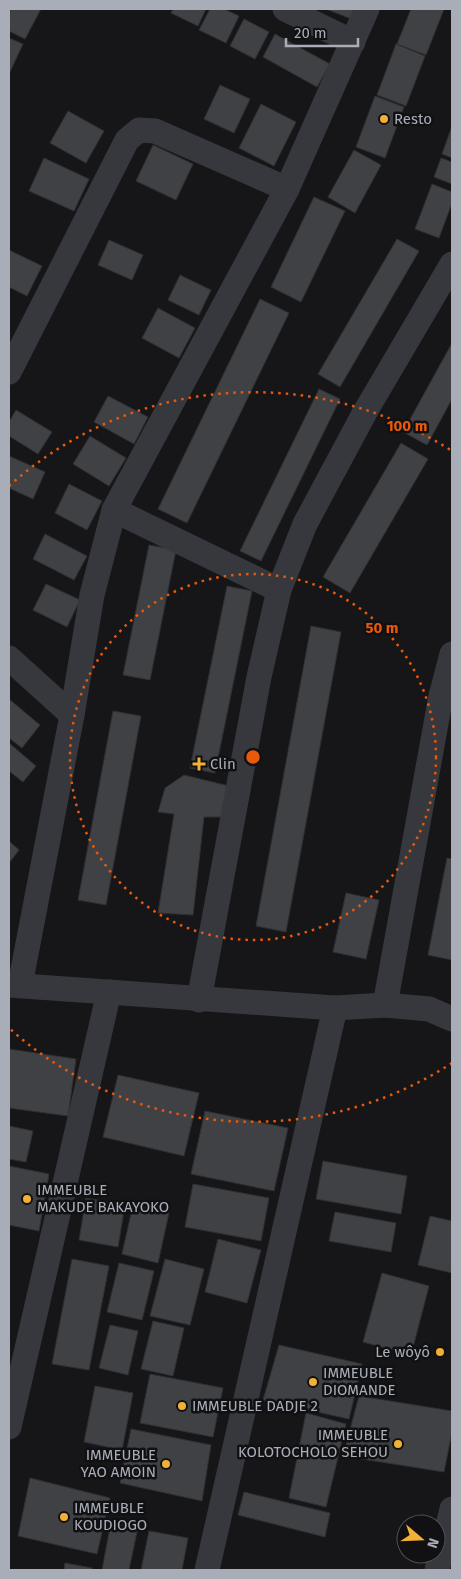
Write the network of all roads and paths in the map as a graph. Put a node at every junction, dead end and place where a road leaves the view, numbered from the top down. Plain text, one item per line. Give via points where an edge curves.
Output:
1 (285, 9) edge
2 (367, 9) edge
3 (353, 42) junction
4 (287, 189) junction
5 (452, 264) edge
6 (9, 372) edge
7 (114, 510) junction
8 (279, 590) junction
9 (452, 654) edge
10 (9, 658) edge
11 (72, 715) junction
12 (14, 985) edge
13 (109, 992) junction
14 (200, 1000) junction
15 (385, 1005) junction
16 (334, 1008) junction
17 (452, 1019) edge
18 (9, 1427) edge
19 (452, 1509) edge
20 (207, 1570) edge
21 (437, 1570) edge

1 - 3 street
2 - 3 street
3 - 4 street
4 - 6 street via 155,131 139,130 126,140
4 - 7 street
5 - 8 street via 365,412 305,524
7 - 8 street
7 - 11 street via 92,595
8 - 14 street via 259,677
9 - 15 street via 441,696
10 - 11 street
11 - 12 street
12 - 13 street
13 - 14 street
13 - 18 street
14 - 16 street
15 - 16 street
15 - 17 street via 429,1009
16 - 20 street
19 - 21 street

